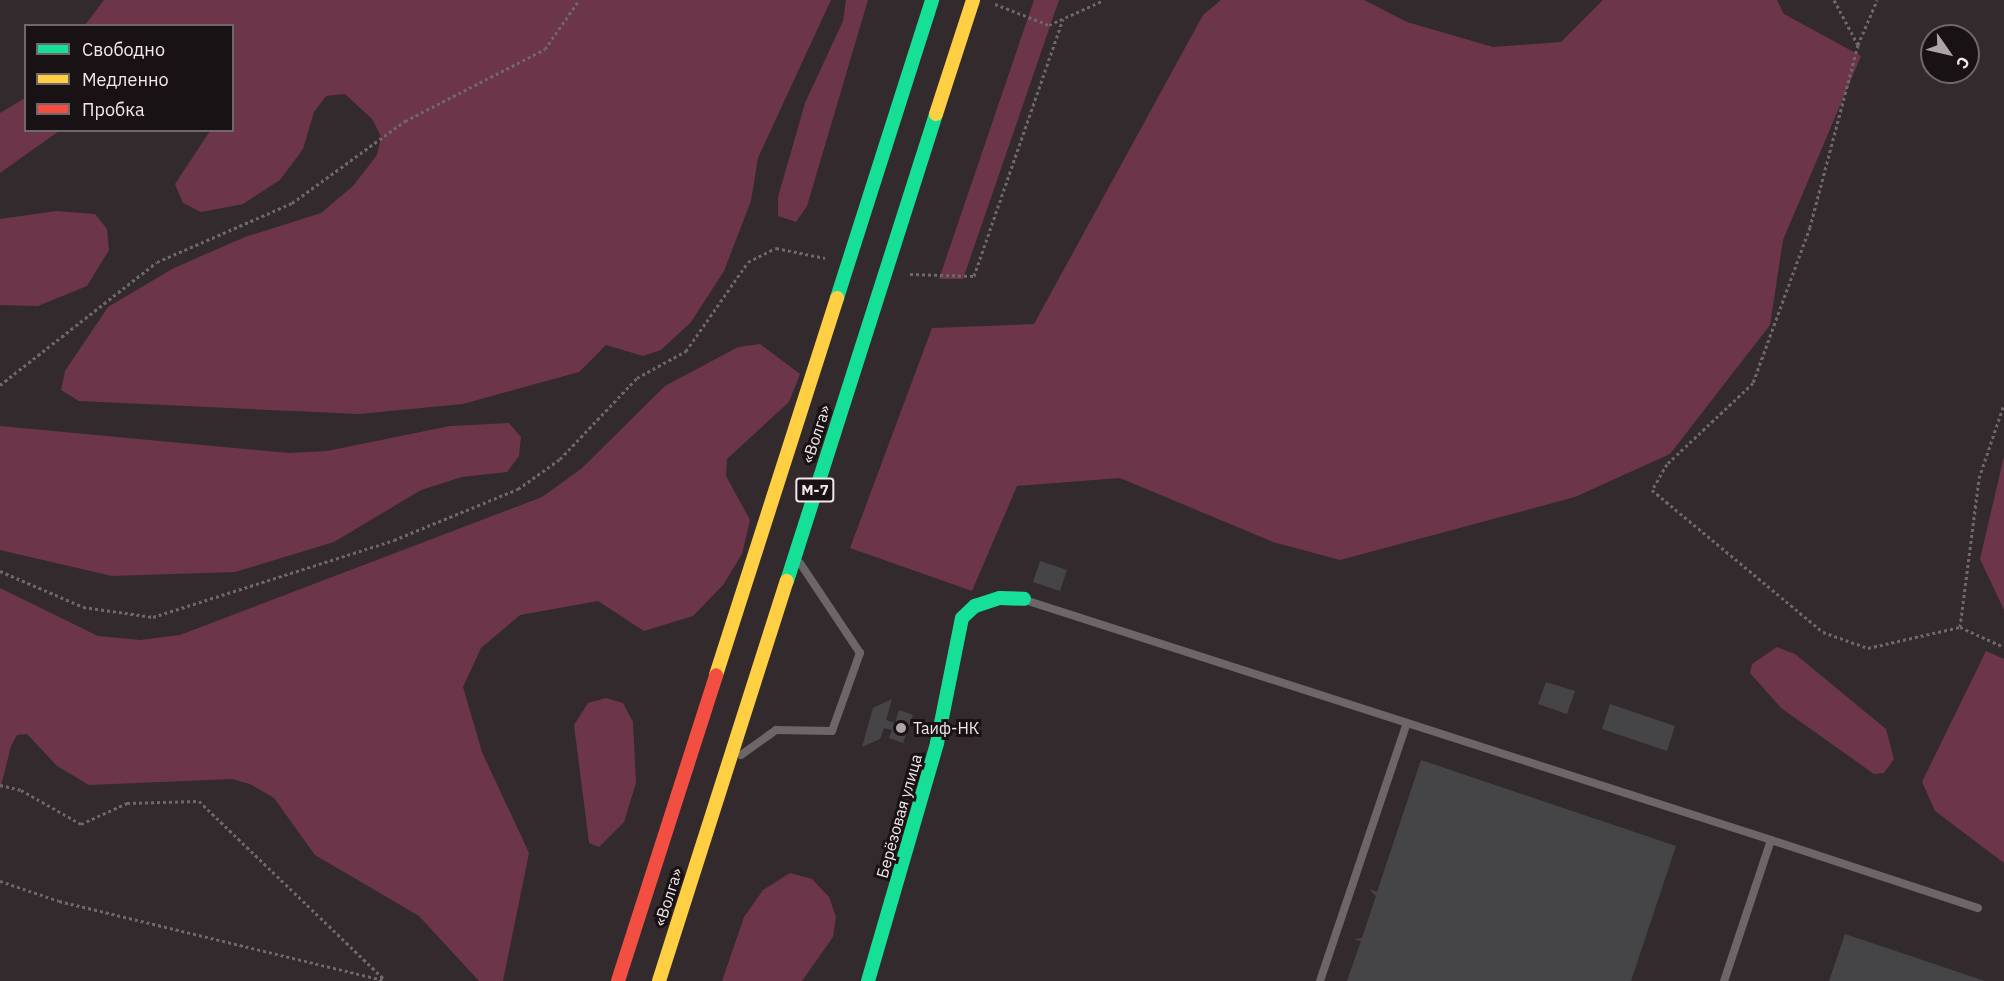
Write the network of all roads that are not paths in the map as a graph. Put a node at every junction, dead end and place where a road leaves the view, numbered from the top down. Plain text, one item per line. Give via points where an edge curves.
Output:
1 (932, 0) edge
2 (973, 0) edge
3 (795, 555) junction
4 (1024, 600) joint
5 (1407, 723) junction
6 (728, 764) junction
7 (1771, 840) junction
8 (1978, 908) dead end
9 (618, 981) edge
10 (659, 981) edge
11 (868, 981) edge
12 (1320, 981) edge
13 (1724, 981) edge

1 - 9 main road, «Волга» / М-7
2 - 3 main road, «Волга» / М-7
3 - 6 main road, «Волга» / М-7
3 - 6 lane via 860,653 832,731 776,730
4 - 5 lane
4 - 11 main road, Берёзовая улица via 1000,598 975,606 962,618 937,743
5 - 7 lane
5 - 12 lane
6 - 10 main road, «Волга» / М-7
7 - 8 lane
7 - 13 lane

